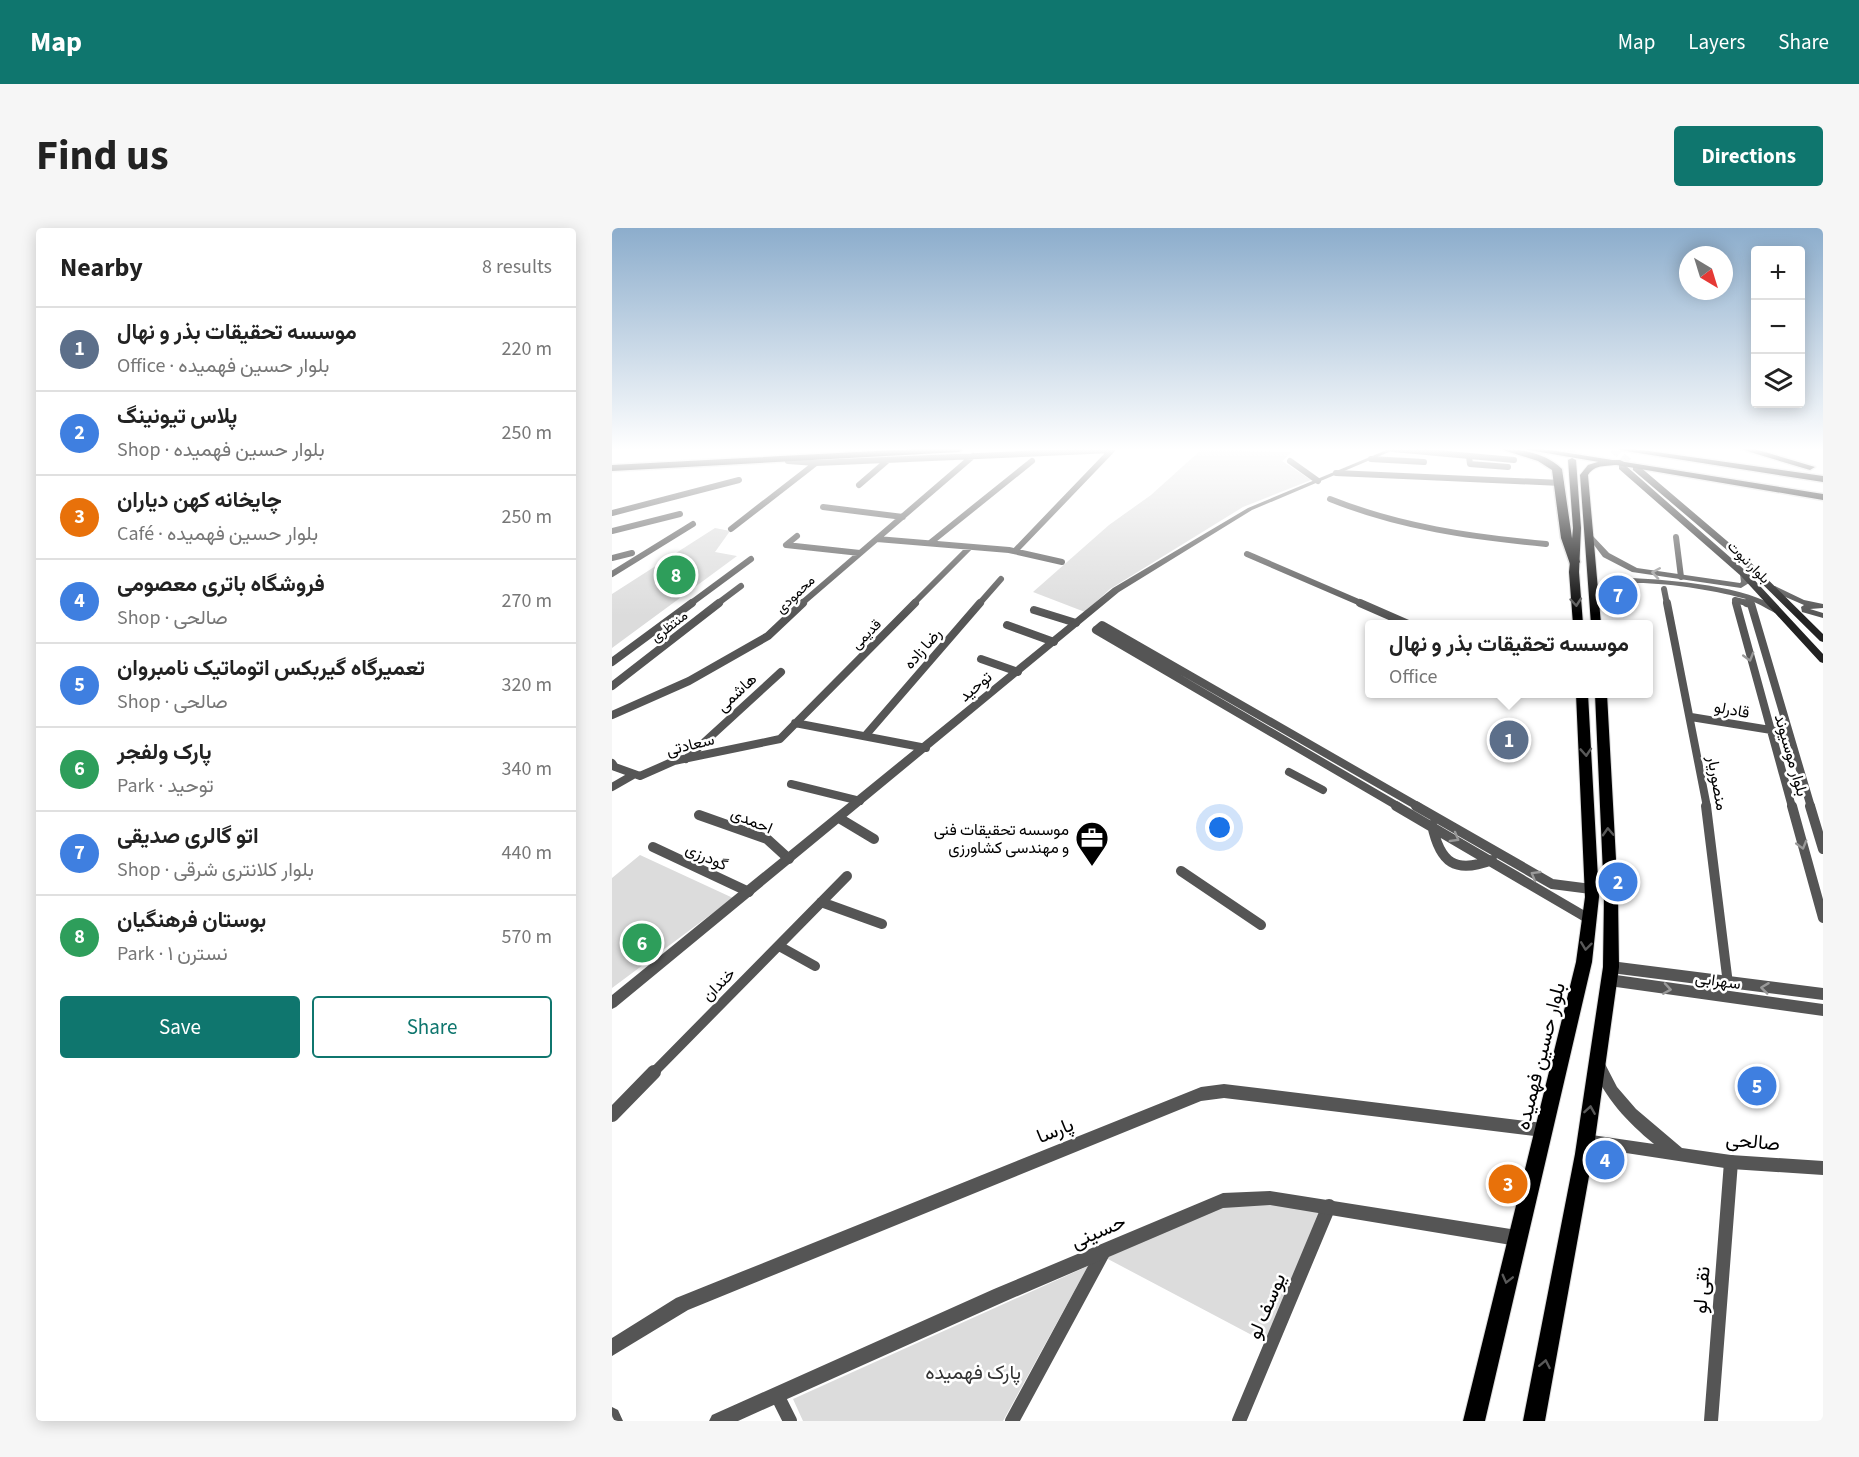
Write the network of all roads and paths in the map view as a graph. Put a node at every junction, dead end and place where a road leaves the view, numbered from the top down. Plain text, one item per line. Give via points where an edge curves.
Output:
1 (644, 505) edge
2 (763, 505) edge
3 (917, 505) edge
4 (977, 505) edge
5 (1060, 505) edge
6 (1261, 505) edge
7 (1342, 505) edge
8 (1563, 505) edge
9 (1575, 505) edge
10 (1586, 505) edge
11 (1666, 505) edge
12 (1680, 505) edge
13 (823, 507) dead end
14 (612, 513) edge
15 (680, 514) dead end
16 (903, 517) junction
17 (693, 524) dead end
18 (731, 529) dead end
19 (612, 531) edge
20 (797, 536) dead end
21 (1590, 536) junction
22 (1676, 537) dead end
23 (877, 539) junction
24 (930, 543) junction
25 (1546, 544) dead end
26 (970, 547) junction
27 (1015, 551) junction
28 (632, 553) dead end
29 (860, 553) junction
30 (1247, 554) dead end
31 (612, 558) edge
32 (751, 559) dead end
33 (1062, 562) dead end
34 (1574, 562) junction
35 (1635, 570) junction
36 (612, 574) edge
37 (1744, 574) junction
38 (1681, 577) junction
39 (1001, 579) dead end
40 (1639, 580) junction
41 (741, 586) dead end
42 (1683, 586) junction
43 (1772, 588) junction
44 (1664, 589) dead end
45 (1595, 604) junction
46 (1822, 606) edge
47 (1034, 610) dead end
48 (1778, 610) junction
49 (1823, 618) edge
50 (1399, 620) edge
51 (1578, 620) edge
52 (1596, 620) edge
53 (1076, 623) junction
54 (1007, 625) dead end
55 (1816, 632) junction
56 (1823, 639) edge
57 (1054, 642) junction
58 (981, 659) dead end
59 (1823, 660) edge
60 (612, 662) edge
61 (781, 672) dead end
62 (1018, 672) junction
63 (612, 686) edge
64 (1582, 698) edge
65 (1601, 698) edge
66 (612, 715) edge
67 (1690, 717) junction
68 (795, 723) junction
69 (1769, 730) junction
70 (1789, 733) junction
71 (865, 736) junction
72 (780, 739) joint
73 (926, 748) junction
74 (686, 759) junction
75 (612, 763) edge
76 (1289, 772) dead end
77 (633, 775) junction
78 (791, 784) dead end
79 (612, 787) edge
80 (1323, 790) dead end
81 (860, 801) junction
82 (699, 815) dead end
83 (839, 818) junction
84 (1432, 825) junction
85 (874, 839) dead end
86 (653, 847) dead end
87 (1823, 849) edge
88 (789, 859) junction
89 (1492, 860) junction
90 (1181, 871) dead end
91 (847, 876) dead end
92 (1591, 890) junction
93 (748, 892) junction
94 (821, 902) junction
95 (1823, 918) edge
96 (1589, 919) junction
97 (882, 924) dead end
98 (1261, 925) dead end
99 (779, 945) junction
100 (815, 966) dead end
101 (1610, 973) junction
102 (1728, 984) junction
103 (1823, 994) edge
104 (612, 1004) edge
105 (1823, 1010) edge
106 (1597, 1063) junction
107 (612, 1115) edge
108 (1543, 1130) junction
109 (1585, 1141) junction
110 (1679, 1154) junction
111 (1731, 1162) junction
112 (1823, 1168) edge
113 (1329, 1206) junction
114 (1517, 1238) junction
115 (1104, 1251) junction
116 (612, 1348) edge
117 (777, 1395) junction
118 (612, 1416) edge
119 (614, 1421) edge
120 (718, 1421) edge
121 (790, 1421) edge
122 (1012, 1421) edge
123 (1239, 1421) edge
124 (1474, 1421) edge
125 (1534, 1421) edge
126 (1711, 1421) edge

1 - 14 street
2 - 18 street
3 - 16 street, محمودی
4 - 24 street
5 - 27 street
6 - 53 street, توحید via 1116,590
7 - 25 street via 1404,525
8 - 34 highway via 1566,544
9 - 34 main road
10 - 21 main road
11 - 37 main road, بلوار نبوت
12 - 43 main road, بلوار نبوت
13 - 16 street
15 - 19 street
16 - 23 street, محمودی
17 - 36 street
20 - 29 street via 786,544
21 - 35 street via 1605,555
21 - 45 main road
22 - 38 street
23 - 24 street
23 - 29 street, محمودی
24 - 26 street
26 - 27 street
26 - 68 street, قدیمی
27 - 33 street
28 - 31 street
29 - 66 street, محمودی via 768,636 689,681
30 - 50 street
32 - 60 street
34 -> 51 main road
38 -> 35 street
35 - 40 street via 1613,571
37 - 38 street via 1745,583 1741,586
37 - 48 main road, بلوار نبوت
38 - 42 street
39 - 71 street, رضا زاده
40 - 42 street
40 - 45 street via 1606,584 1597,593
41 - 63 street, منتظری
42 - 48 street via 1741,595
43 - 46 street
43 - 55 main road, بلوار نبوت
44 - 67 street, منصوریار
45 - 52 main road
46 - 49 street via 1805,607 1812,615
47 - 53 street
48 - 59 main road, بلوار نبوت
49 - 55 street via 1816,623
53 - 57 street, توحید
54 - 57 street
55 - 56 main road, بلوار نبوت
57 - 62 street, توحید
58 - 62 street
61 - 74 street, هاشمی
62 - 73 street, توحید
64 -> 92 main road, بلوار حسین فهمیده
101 -> 65 main road via 1611,896
67 - 69 street, قادرلو
67 - 102 street, منصوریار via 1709,820
68 - 71 street
68 - 72 street, قدیمی
69 - 70 street, قادرلو
70 -> 69 street, بلوار موسیوند via 1751,604 1733,601
69 -> 95 street, بلوار موسیوند
70 - 87 street, بلوار موسیوند
71 - 73 street
72 - 74 street, سعادتی
73 - 81 street, توحید
74 - 77 street, سعادتی
75 - 77 street
76 - 80 street
77 - 79 street, سعادتی
78 - 81 street
81 - 83 street, توحید
82 - 88 street, احمدی via 767,839
83 - 85 street
83 - 88 street, توحید
84 -> 89 street
84 - 89 street via 1435,846 1441,857 1453,865 1477,866
92 -> 84 street via 1552,884 1102,625 1096,630
86 - 93 street, گودرزی
88 - 93 street, توحید
89 - 96 street
90 - 98 street
91 - 94 street, خندان
92 - 96 main road, بلوار حسین فهمیده
93 - 104 street, توحید
94 - 97 street
94 - 99 street, خندان
96 -> 108 main road, بلوار حسین فهمیده via 1584,962
99 - 100 street
99 - 107 street, خندان
101 - 102 street, سهرابی
101 -> 105 street, سهرابی
101 - 106 main road
103 -> 102 street, سهرابی
109 -> 106 main road
106 - 110 street, صالحی via 1617,1100 1641,1126
108 - 114 main road, بلوار حسین فهمیده
108 - 116 street, پارسا via 1224,1091 1201,1094 682,1304
109 - 110 street, صالحی
125 -> 109 main road
110 - 111 street, صالحی
111 - 112 street, صالحی
111 - 126 street, نقی لو
113 - 114 street, حسینی
113 - 115 street, حسینی via 1270,1198 1223,1201
113 - 123 street, یوسف لو
114 -> 124 main road, بلوار حسین فهمیده
115 - 117 street, حسینی
115 - 122 street
117 - 120 street, حسینی
117 - 121 street
118 - 119 street

